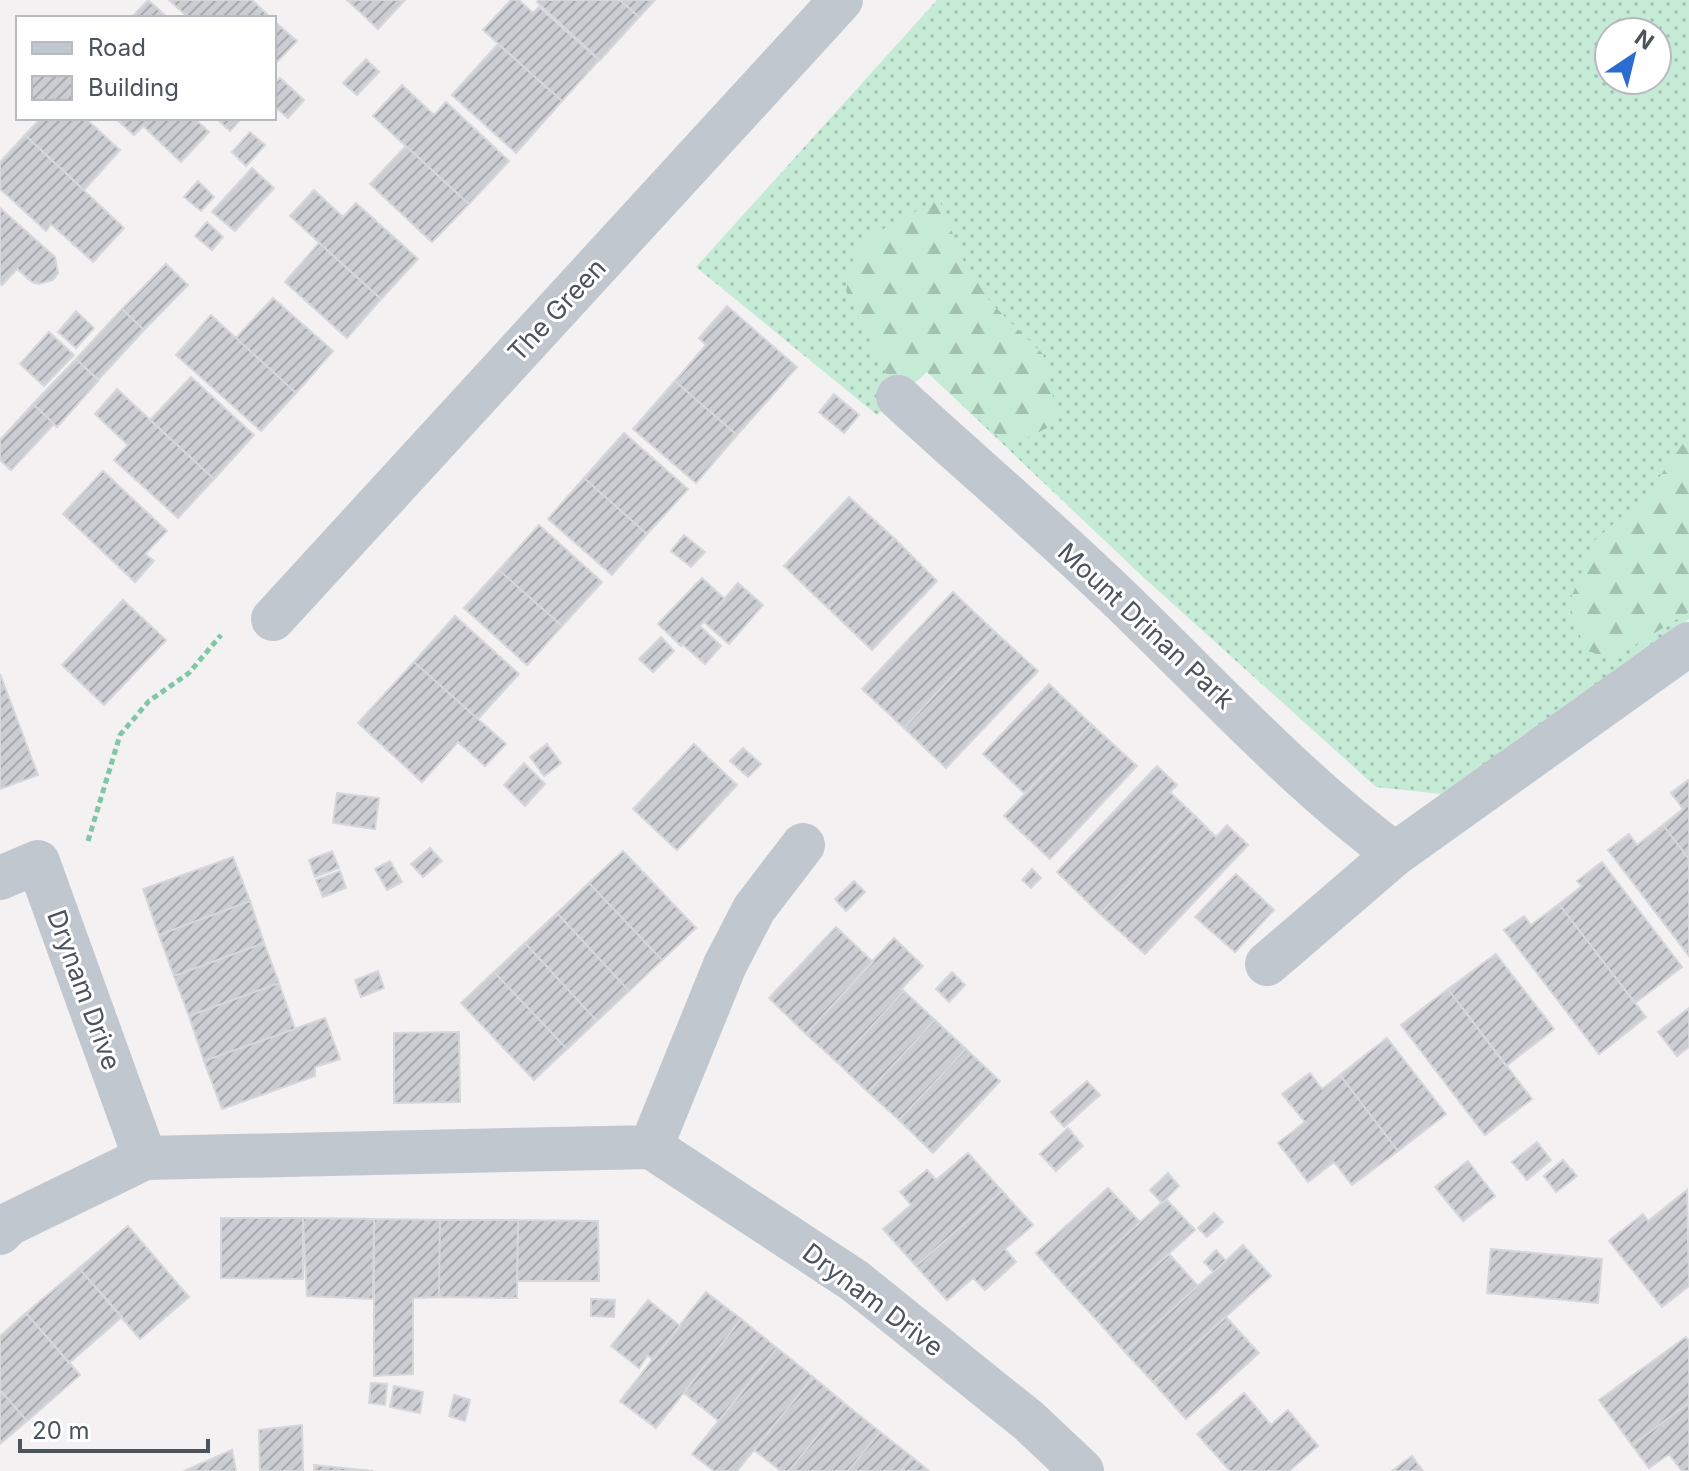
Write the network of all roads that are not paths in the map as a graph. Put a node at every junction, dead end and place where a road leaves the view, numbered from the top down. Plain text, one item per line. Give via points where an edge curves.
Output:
1 (841, 0) edge
2 (898, 397) dead end
3 (273, 619) road end
4 (1689, 644) edge
5 (803, 845) dead end
6 (1395, 854) junction
7 (19, 870) edge
8 (1267, 964) dead end
9 (651, 1147) junction
10 (145, 1158) junction
11 (3, 1219) edge
12 (1082, 1471) edge

1 - 3 street, The Green
2 - 6 street, Mount Drinan Park via 1364,831
4 - 6 street
5 - 9 street via 754,909 725,965
6 - 8 street
7 - 10 street, Drynam Drive
9 - 10 street
9 - 12 street, Drynam Drive via 855,1281 1029,1421
10 - 11 street

